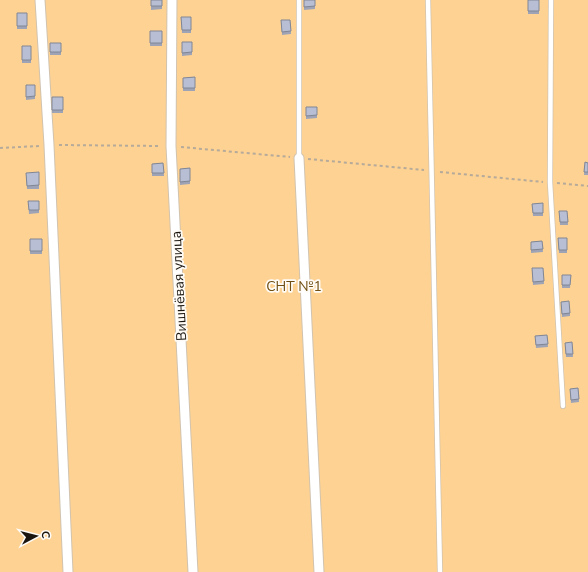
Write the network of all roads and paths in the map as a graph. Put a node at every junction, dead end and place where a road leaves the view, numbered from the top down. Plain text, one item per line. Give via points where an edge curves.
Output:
1 (40, 0) edge
2 (172, 0) edge
3 (299, 0) edge
4 (428, 0) edge
5 (550, 0) edge
6 (299, 158) joint
7 (563, 406) dead end
8 (68, 572) edge
9 (194, 572) edge
10 (319, 572) edge
11 (440, 572) edge

1 - 8 street
2 - 9 street, Вишнёвая улица via 171,146
3 - 6 lane
4 - 11 lane
5 - 7 lane via 550,182
6 - 10 street

